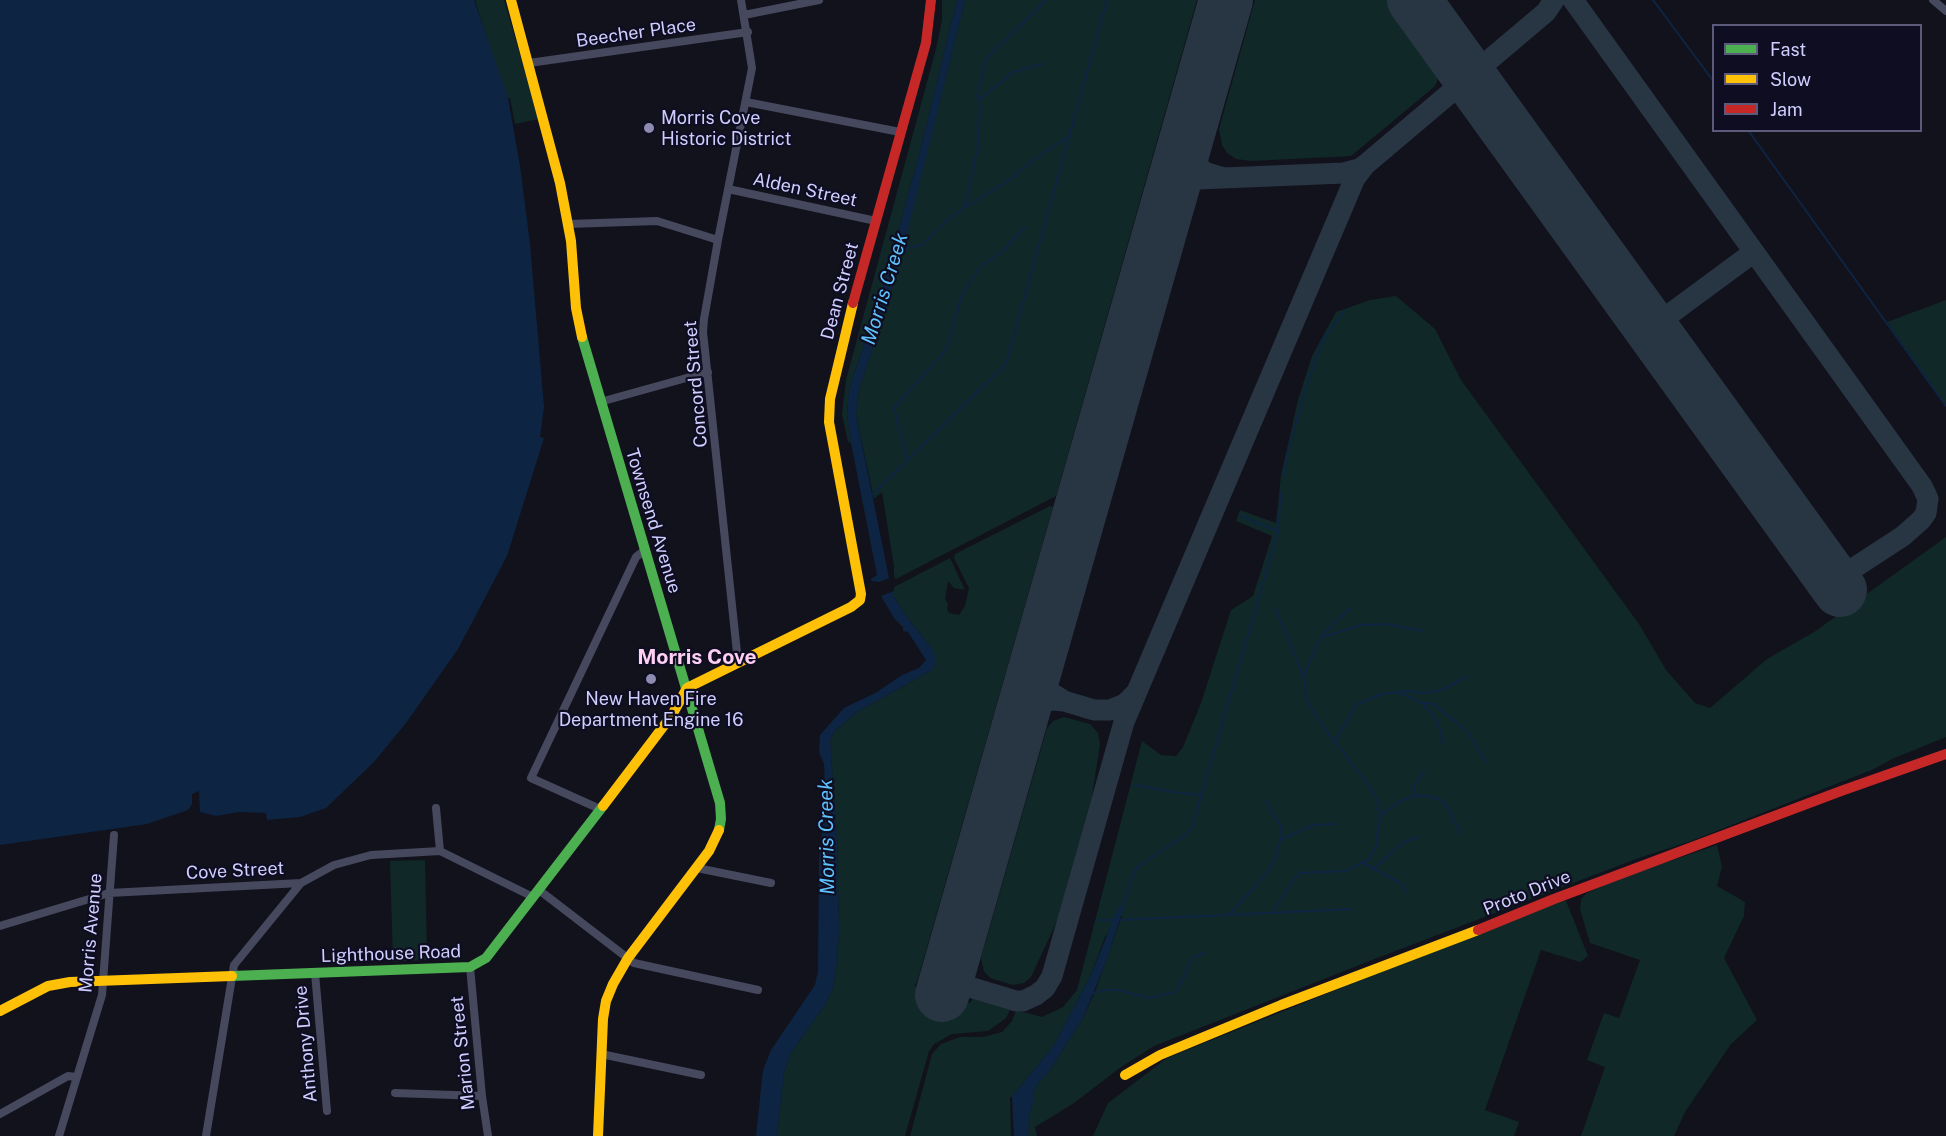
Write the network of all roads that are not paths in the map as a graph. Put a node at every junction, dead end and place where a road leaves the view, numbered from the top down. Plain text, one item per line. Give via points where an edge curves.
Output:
1 (511, 0) edge
2 (741, 0) edge
3 (819, 0) edge
4 (931, 0) edge
5 (1933, 0) edge
6 (1946, 11) edge
7 (744, 15) junction
8 (748, 32) junction
9 (528, 63) junction
10 (746, 102) junction
11 (900, 132) junction
12 (729, 189) junction
13 (876, 221) junction
14 (568, 224) junction
15 (718, 240) junction
16 (708, 372) junction
17 (600, 402) junction
18 (645, 550) junction
19 (738, 662) junction
20 (687, 688) junction
21 (1946, 754) edge
22 (436, 808) dead end
23 (600, 809) junction
24 (114, 835) dead end
25 (440, 852) junction
26 (697, 868) junction
27 (301, 883) junction
28 (771, 884) dead end
29 (109, 893) junction
30 (536, 894) junction
31 (0, 926) edge
32 (628, 958) junction
33 (470, 968) junction
34 (315, 973) junction
35 (233, 976) junction
36 (104, 980) junction
37 (758, 990) dead end
38 (0, 1011) edge
39 (601, 1054) junction
40 (701, 1075) dead end
41 (1125, 1075) dead end
42 (76, 1077) junction
43 (395, 1093) dead end
44 (482, 1096) junction
45 (327, 1111) dead end
46 (0, 1114) edge
47 (59, 1136) edge
48 (206, 1136) edge
49 (488, 1136) edge
50 (598, 1136) edge

1 - 9 street, Townsend Avenue
2 - 7 street, Concord Street
3 - 7 street
4 - 11 street, Dean Street via 926,43
5 - 6 street
7 - 8 street, Concord Street
8 - 9 street, Beecher Place
8 - 10 street, Concord Street via 752,68
9 - 14 street, Townsend Avenue via 554,154
10 - 11 street
10 - 12 street, Concord Street
11 - 13 street, Dean Street
12 - 13 street, Alden Street
12 - 15 street, Concord Street
13 - 19 street, Dean Street via 835,371 829,422 861,594 851,608
14 - 15 street via 657,221
14 - 17 street, Townsend Avenue via 578,320
15 - 16 street, Concord Street via 704,319
16 - 17 street
16 - 19 street, Concord Street
17 - 18 street, Townsend Avenue
18 - 20 street, Townsend Avenue
18 - 23 street via 636,557 531,778
19 - 20 street
20 - 23 street, Lighthouse Road via 672,715
20 - 26 street, Townsend Avenue via 720,803 721,819 718,833
21 - 41 street, Proto Drive via 1554,898 1281,1005 1160,1055
22 - 25 street
23 - 30 street, Lighthouse Road
24 - 29 street, Morris Avenue
25 - 27 street, Cove Street via 371,855 334,865
25 - 30 street, Cove Street
26 - 28 street
26 - 32 street, Townsend Avenue
27 - 29 street, Cove Street
27 - 35 street via 234,965
29 - 31 street, Cove Street
29 - 36 street, Morris Avenue
30 - 32 street, Cove Street
30 - 33 street, Lighthouse Road via 486,958
32 - 37 street, Cove Street via 634,963
32 - 39 street, Townsend Avenue via 606,1000
33 - 34 street, Lighthouse Road
33 - 44 street, Marion Street
34 - 35 street, Lighthouse Road
34 - 45 street, Anthony Drive
35 - 36 street, Lighthouse Road
35 - 48 street
36 - 38 street, Lighthouse Road via 48,986
36 - 42 street, Morris Avenue
39 - 40 street
39 - 50 street, Townsend Avenue
42 - 46 street via 69,1076
42 - 47 street, Morris Avenue
43 - 44 street
44 - 49 street, Marion Street

